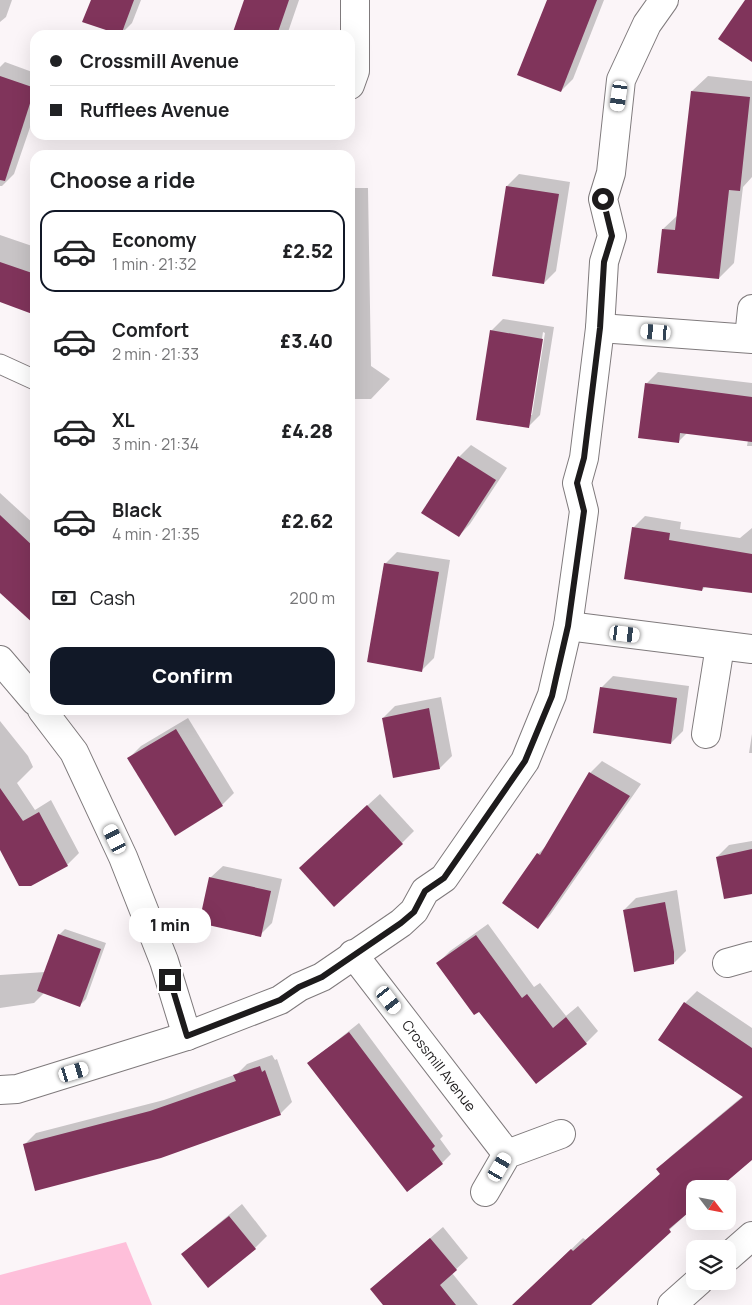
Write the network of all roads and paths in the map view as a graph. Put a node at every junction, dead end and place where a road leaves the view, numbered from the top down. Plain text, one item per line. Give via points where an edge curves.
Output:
1 (355, 0) edge
2 (664, 0) edge
3 (355, 30) edge
4 (355, 30) edge
5 (355, 71) edge
6 (752, 309) edge
7 (600, 328) junction
8 (751, 339) edge
9 (0, 364) edge
10 (30, 378) edge
11 (568, 626) junction
12 (720, 646) junction
13 (752, 649) edge
14 (0, 660) edge
15 (30, 695) edge
16 (46, 715) edge
17 (706, 734) dead end
18 (354, 954) junction
19 (187, 1036) junction
20 (0, 1090) edge
21 (560, 1134) dead end
22 (507, 1154) junction
23 (485, 1192) dead end
24 (752, 1236) edge
25 (736, 1250) edge
26 (689, 1290) edge
27 (672, 1305) edge

1 - 3 street
2 - 7 street via 648,24 621,80 611,173 603,199 612,236 604,262
4 - 5 street
6 - 8 street
7 - 8 street
7 - 11 street via 584,458 577,483 584,511
9 - 10 lane
11 - 12 street
11 - 18 street via 552,696 525,761 498,804 444,878 425,891 414,912
12 - 13 street
12 - 17 street
14 - 15 street
16 - 19 street via 74,752 124,857 164,961
18 - 19 street via 322,977 280,1000
18 - 22 street, Crossmill Avenue
19 - 20 street via 17,1089
21 - 22 street
22 - 23 street
24 - 25 street
26 - 27 street

